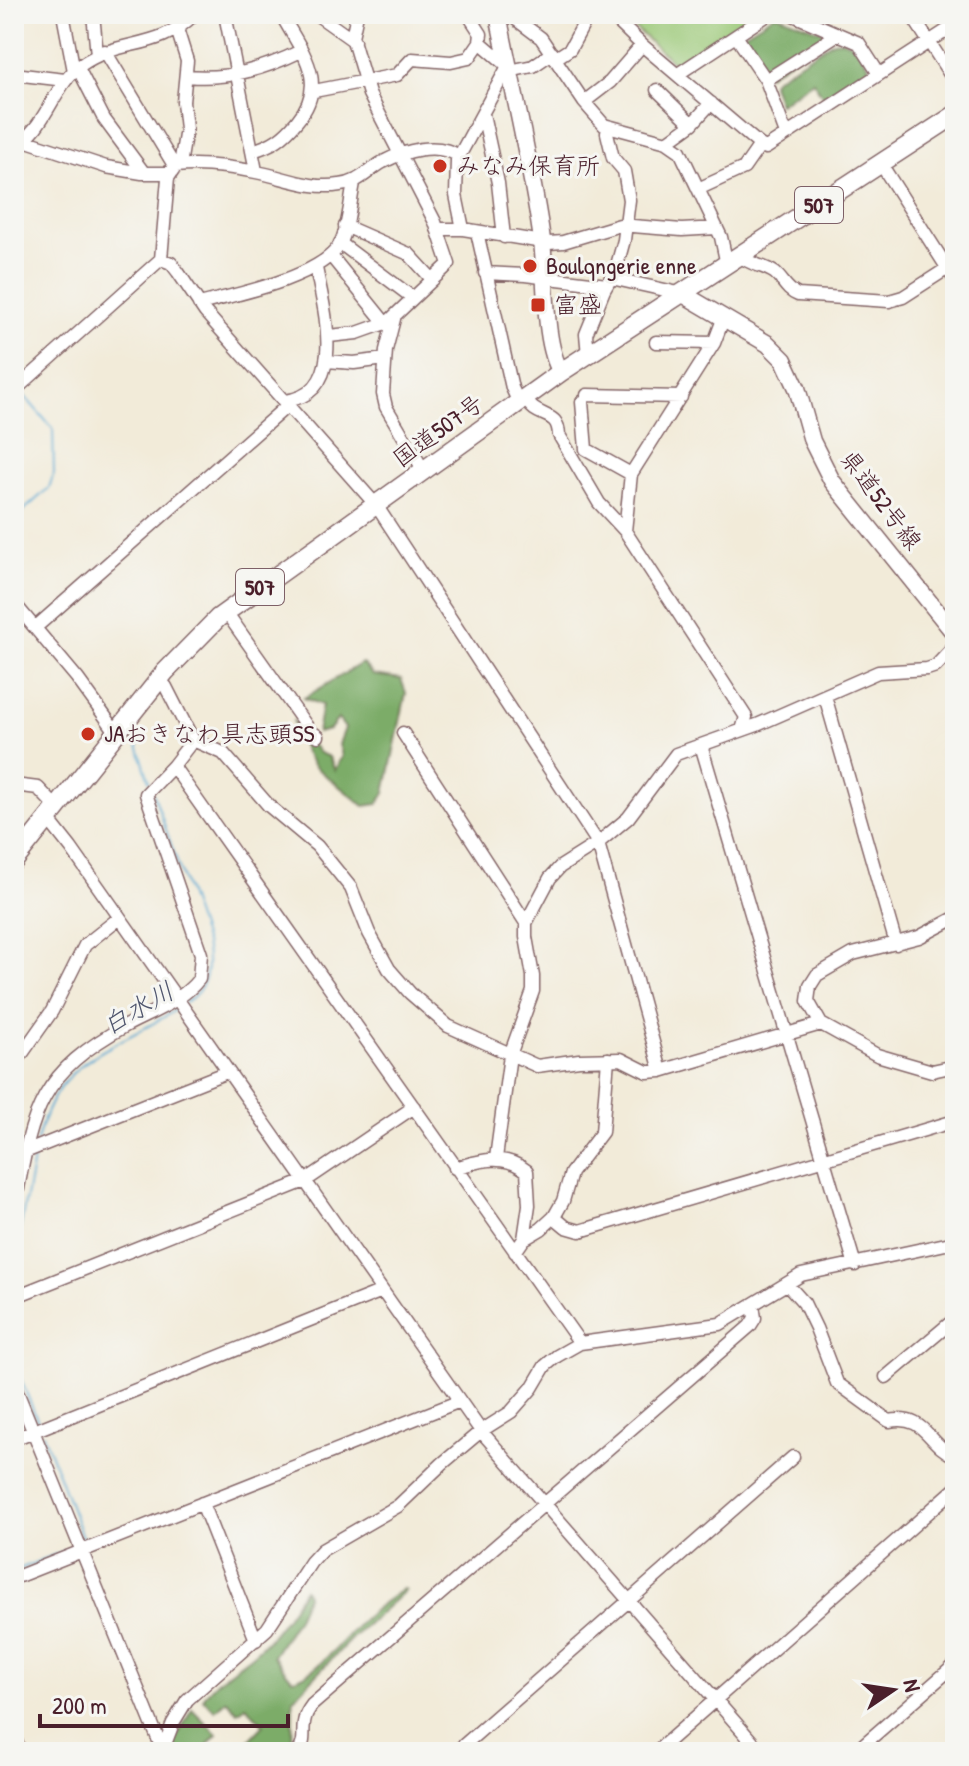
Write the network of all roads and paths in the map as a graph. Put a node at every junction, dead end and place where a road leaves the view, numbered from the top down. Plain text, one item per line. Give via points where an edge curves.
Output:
1 (63, 14) edge
2 (93, 14) edge
3 (194, 14) edge
4 (225, 14) edge
5 (281, 14) edge
6 (316, 14) edge
7 (357, 14) edge
8 (468, 14) edge
9 (498, 14) edge
10 (509, 14) edge
11 (589, 14) edge
12 (610, 14) edge
13 (769, 14) edge
14 (791, 14) edge
15 (911, 14) edge
16 (178, 23) edge
17 (955, 25) edge
18 (838, 34) junction
19 (736, 36) junction
20 (354, 41) junction
21 (930, 41) junction
22 (480, 42) junction
23 (642, 45) junction
24 (301, 51) junction
25 (101, 53) junction
26 (554, 56) junction
27 (508, 69) junction
28 (72, 73) junction
29 (14, 74) edge
30 (678, 74) junction
31 (879, 74) junction
32 (237, 75) junction
33 (187, 76) junction
34 (766, 80) junction
35 (366, 82) junction
36 (955, 82) edge
37 (657, 90) dead end
38 (314, 91) junction
39 (584, 102) junction
40 (711, 103) junction
41 (483, 114) junction
42 (955, 115) edge
43 (692, 124) junction
44 (609, 128) junction
45 (786, 134) junction
46 (18, 142) edge
47 (667, 142) junction
48 (760, 145) junction
49 (252, 151) junction
50 (401, 156) junction
51 (459, 156) junction
52 (881, 164) junction
53 (175, 168) junction
54 (256, 171) junction
55 (144, 173) junction
56 (354, 183) junction
57 (698, 189) junction
58 (626, 225) junction
59 (345, 226) junction
60 (717, 228) junction
61 (437, 229) junction
62 (463, 229) junction
63 (477, 232) junction
64 (504, 237) junction
65 (543, 242) junction
66 (340, 243) junction
67 (331, 256) junction
68 (161, 259) junction
69 (734, 261) junction
70 (316, 268) junction
71 (485, 273) junction
72 (951, 274) edge
73 (545, 277) junction
74 (432, 279) junction
75 (609, 282) junction
76 (683, 294) junction
77 (413, 298) junction
78 (199, 304) junction
79 (398, 313) junction
80 (724, 317) junction
81 (386, 324) junction
82 (329, 336) junction
83 (656, 342) dead end
84 (714, 343) junction
85 (588, 355) junction
86 (385, 359) junction
87 (326, 361) junction
88 (561, 372) junction
89 (14, 391) edge
90 (681, 397) junction
91 (522, 401) junction
92 (286, 403) junction
93 (586, 449) junction
94 (573, 461) junction
95 (424, 471) junction
96 (631, 474) junction
97 (376, 505) junction
98 (625, 531) junction
99 (14, 603) edge
100 (226, 612) junction
101 (36, 627) junction
102 (955, 634) edge
103 (955, 646) edge
104 (160, 680) junction
105 (825, 696) junction
106 (742, 730) junction
107 (117, 733) junction
108 (403, 733) dead end
109 (318, 736) dead end
110 (193, 740) junction
111 (701, 745) junction
112 (173, 766) junction
113 (14, 785) edge
114 (52, 814) junction
115 (598, 843) junction
116 (14, 861) edge
117 (119, 918) junction
118 (955, 918) edge
119 (526, 923) junction
120 (896, 944) junction
121 (175, 1000) junction
122 (821, 1024) junction
123 (786, 1035) junction
124 (510, 1055) junction
125 (608, 1059) junction
126 (14, 1065) edge
127 (955, 1066) edge
128 (661, 1071) junction
129 (227, 1072) junction
130 (414, 1107) junction
131 (955, 1121) edge
132 (20, 1151) edge
133 (496, 1158) junction
134 (822, 1160) junction
135 (455, 1168) junction
136 (305, 1181) junction
137 (14, 1210) edge
138 (554, 1217) junction
139 (524, 1239) junction
140 (955, 1242) edge
141 (515, 1252) junction
142 (855, 1265) junction
143 (787, 1284) junction
144 (382, 1291) junction
145 (14, 1297) edge
146 (753, 1305) junction
147 (955, 1319) edge
148 (580, 1343) junction
149 (886, 1377) dead end
150 (14, 1384) edge
151 (460, 1401) junction
152 (32, 1431) junction
153 (481, 1431) junction
154 (14, 1439) edge
155 (955, 1456) edge
156 (793, 1457) dead end
157 (955, 1489) edge
158 (202, 1503) junction
159 (543, 1504) junction
160 (82, 1551) junction
161 (14, 1578) edge
162 (628, 1601) junction
163 (256, 1640) junction
164 (955, 1665) edge
165 (715, 1700) junction
166 (14, 1736) edge
167 (165, 1750) edge
168 (20, 1752) edge
169 (298, 1752) edge
170 (456, 1752) edge
171 (656, 1752) edge
172 (761, 1752) edge
173 (855, 1752) edge

1 - 28 street
2 - 25 street
3 - 16 street
4 - 32 street
5 - 24 street
6 - 20 street
7 - 20 street
8 - 22 street via 479,28
9 - 27 main road
10 - 26 street
11 - 26 street via 570,49
12 - 23 street
13 - 19 street
14 - 18 street
15 - 21 street
16 - 25 street via 160,39
16 - 33 street
17 - 21 street
18 - 31 street via 859,43
18 - 34 street
19 - 30 street
19 - 34 street
20 - 35 street
21 - 31 street
21 - 36 street
22 - 27 street
22 - 35 street via 469,58 412,59 397,75
23 - 30 street
23 - 39 street
24 - 32 street
24 - 38 street
25 - 28 street
25 - 53 street
26 - 27 street
26 - 39 street
27 - 41 street
27 - 65 main road
28 - 29 street
28 - 46 street via 36,127
28 - 55 street
30 - 40 street
31 - 45 street
32 - 33 street
32 - 49 street
33 - 53 street via 186,129
34 - 45 street
35 - 38 street
35 - 50 street
37 - 43 street
38 - 49 street via 284,135
39 - 44 street
40 - 43 street
40 - 48 street
41 - 51 street
41 - 64 street
42 - 52 highway, 国道507号 / 507
43 - 47 street
44 - 47 street
44 - 58 street via 613,158 624,171 629,195
45 - 48 street via 766,148
46 - 55 street
47 - 57 street via 680,151
48 - 57 street via 744,168
49 - 54 street
50 - 51 street via 432,148
50 - 56 street
50 - 61 street
51 - 62 street via 455,183
52 - 69 highway, 国道507号 / 507
52 - 72 street
53 - 54 street
53 - 55 street
53 - 68 street
54 - 56 street via 318,187
56 - 59 street
57 - 60 street
58 - 60 street
58 - 65 street via 563,242
58 - 75 street
59 - 66 street
59 - 74 street via 409,254
60 - 69 street
61 - 62 street
61 - 74 street via 449,264
62 - 63 street
63 - 64 street
63 - 71 street
64 - 65 street
65 - 73 main road
66 - 67 street
66 - 77 street
67 - 70 street
67 - 81 street
68 - 78 street via 171,263
68 - 89 street
69 - 72 street via 777,274 789,292 798,295 889,301
69 - 76 highway, 国道507号 / 507
70 - 78 street
70 - 82 street
71 - 73 street
71 - 91 street via 512,388
73 - 75 street
73 - 88 main road via 552,351
74 - 77 street
75 - 76 street
75 - 85 street via 586,334
76 - 80 main road, 県道52号線
76 - 85 highway, 国道507号 / 507
77 - 79 street
78 - 92 street
79 - 81 street
79 - 86 street via 391,323
80 - 84 street
80 - 102 main road, 県道52号線 via 784,360 832,481
81 - 82 street
82 - 87 street
83 - 84 street
84 - 90 street
85 - 88 highway, 国道507号 / 507
86 - 87 street
86 - 95 street via 386,407
87 - 92 street via 306,395
88 - 91 highway, 国道507号 / 507
90 - 93 street via 585,398
90 - 96 street
91 - 94 street via 553,417
91 - 95 highway, 国道507号 / 507
92 - 97 street
92 - 101 street
93 - 94 street
93 - 96 street
94 - 98 street via 599,503
95 - 97 highway, 国道507号 / 507
96 - 98 street
97 - 100 highway, 国道507号 / 507
97 - 115 street
98 - 106 street via 746,717
99 - 101 street
100 - 104 highway, 国道507号 / 507
100 - 109 street
101 - 107 street
103 - 105 street via 936,666 878,672
104 - 107 highway, 国道507号 / 507
104 - 110 street
105 - 106 street
105 - 120 street
106 - 111 street
107 - 114 highway, 国道507号 / 507
108 - 119 street
110 - 112 street
110 - 124 street via 223,753 269,806 317,846 351,888 389,969 410,993 448,1026
111 - 115 street via 676,754 628,818
111 - 123 street
112 - 121 street via 146,794 201,954 199,979
112 - 130 street
113 - 114 street via 38,788
114 - 116 highway, 国道507号 / 507
114 - 117 street
115 - 119 street via 550,878
115 - 128 street
117 - 121 street
117 - 126 street via 85,945 52,1011
118 - 120 street
119 - 124 street via 533,991
120 - 122 street via 853,954 817,975 808,1001
121 - 129 street
121 - 132 street via 76,1056 44,1095
122 - 123 street
122 - 127 street via 877,1055 932,1071
123 - 128 street
123 - 134 street
124 - 125 street via 544,1067
124 - 133 street
125 - 128 street via 621,1059 647,1072
125 - 138 street via 602,1132 571,1173
129 - 132 street
129 - 136 street
130 - 135 street
130 - 136 street
131 - 134 street
132 - 137 street
133 - 135 street
133 - 139 street via 523,1167 528,1175
134 - 138 street via 580,1231
134 - 142 street
135 - 141 street
136 - 144 street
136 - 145 street
138 - 139 street
139 - 141 street
140 - 142 street
141 - 148 street
142 - 143 street via 801,1275
143 - 146 street
143 - 155 street via 804,1303 837,1383 889,1421 912,1421
144 - 151 street
144 - 152 street
146 - 148 street via 702,1328
146 - 159 street via 750,1326
147 - 149 street
148 - 153 street via 545,1366 519,1405
150 - 152 street
151 - 153 street
151 - 158 street
152 - 154 street
152 - 160 street
153 - 159 street
153 - 163 street via 398,1506 322,1550
156 - 162 street
157 - 165 street
158 - 160 street
158 - 163 street
159 - 162 street
159 - 169 street via 312,1705
160 - 161 street
160 - 167 street
162 - 165 street
162 - 170 street
163 - 167 street via 187,1700
164 - 173 street
165 - 171 street
165 - 172 street
166 - 168 street

